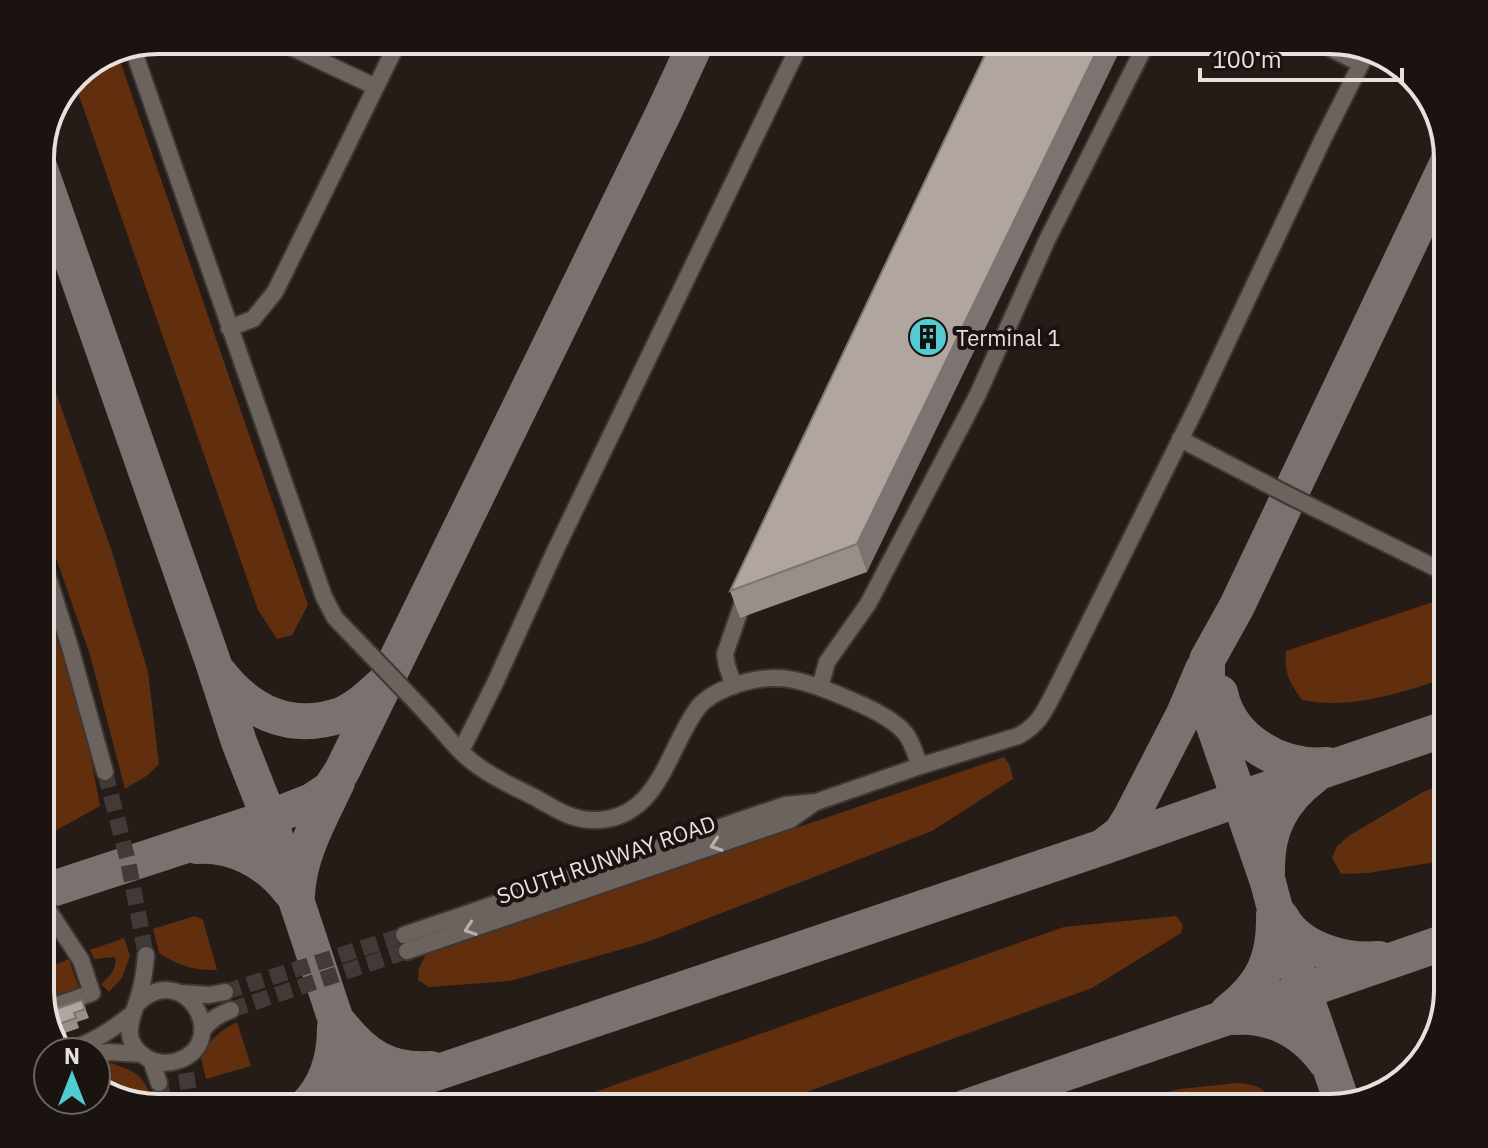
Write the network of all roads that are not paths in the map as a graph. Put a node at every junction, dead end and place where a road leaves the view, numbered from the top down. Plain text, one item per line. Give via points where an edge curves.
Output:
1 (306, 54) edge
2 (392, 54) edge
3 (795, 54) edge
4 (1141, 54) edge
5 (136, 57) edge
6 (1363, 60) edge
7 (376, 87) junction
8 (229, 328) junction
9 (1180, 439) junction
10 (1434, 567) edge
11 (752, 575) edge
12 (54, 596) edge
13 (734, 686) junction
14 (820, 687) junction
15 (461, 751) junction
16 (920, 766) junction
17 (105, 772) tunnel mouth
18 (54, 919) edge
19 (405, 943) tunnel mouth
20 (173, 991) junction
21 (225, 992) tunnel mouth
22 (56, 1005) edge
23 (134, 1009) junction
24 (231, 1010) tunnel mouth
25 (202, 1031) junction
26 (102, 1036) edge
27 (112, 1053) edge
28 (146, 1057) junction
29 (159, 1083) tunnel mouth

1 - 7 lane
2 - 7 lane
3 - 15 lane
4 - 14 lane via 1047,240 978,394 868,604 827,662
5 - 8 lane
6 - 9 lane, SOUTH RUNWAY ROAD
7 - 8 lane via 275,292 253,319
8 - 15 lane via 335,618
9 - 10 lane
9 - 16 lane, SOUTH RUNWAY ROAD via 1042,716 1018,736
11 - 13 lane via 725,654
12 - 17 lane
13 - 14 lane via 775,678
13 - 15 lane via 705,699 643,799 631,811 608,819 572,817 478,766
14 - 16 lane via 883,716 906,734
16 - 19 lane, SOUTH RUNWAY ROAD via 816,802 785,805
18 - 22 lane via 81,960 92,993
20 - 21 lane
20 - 23 lane via 154,992
20 - 23 lane via 146,955
20 - 25 lane via 198,1008
23 - 26 lane
23 - 28 lane via 130,1035
24 - 25 lane
25 - 28 lane via 186,1065
27 - 28 lane
28 - 29 lane

